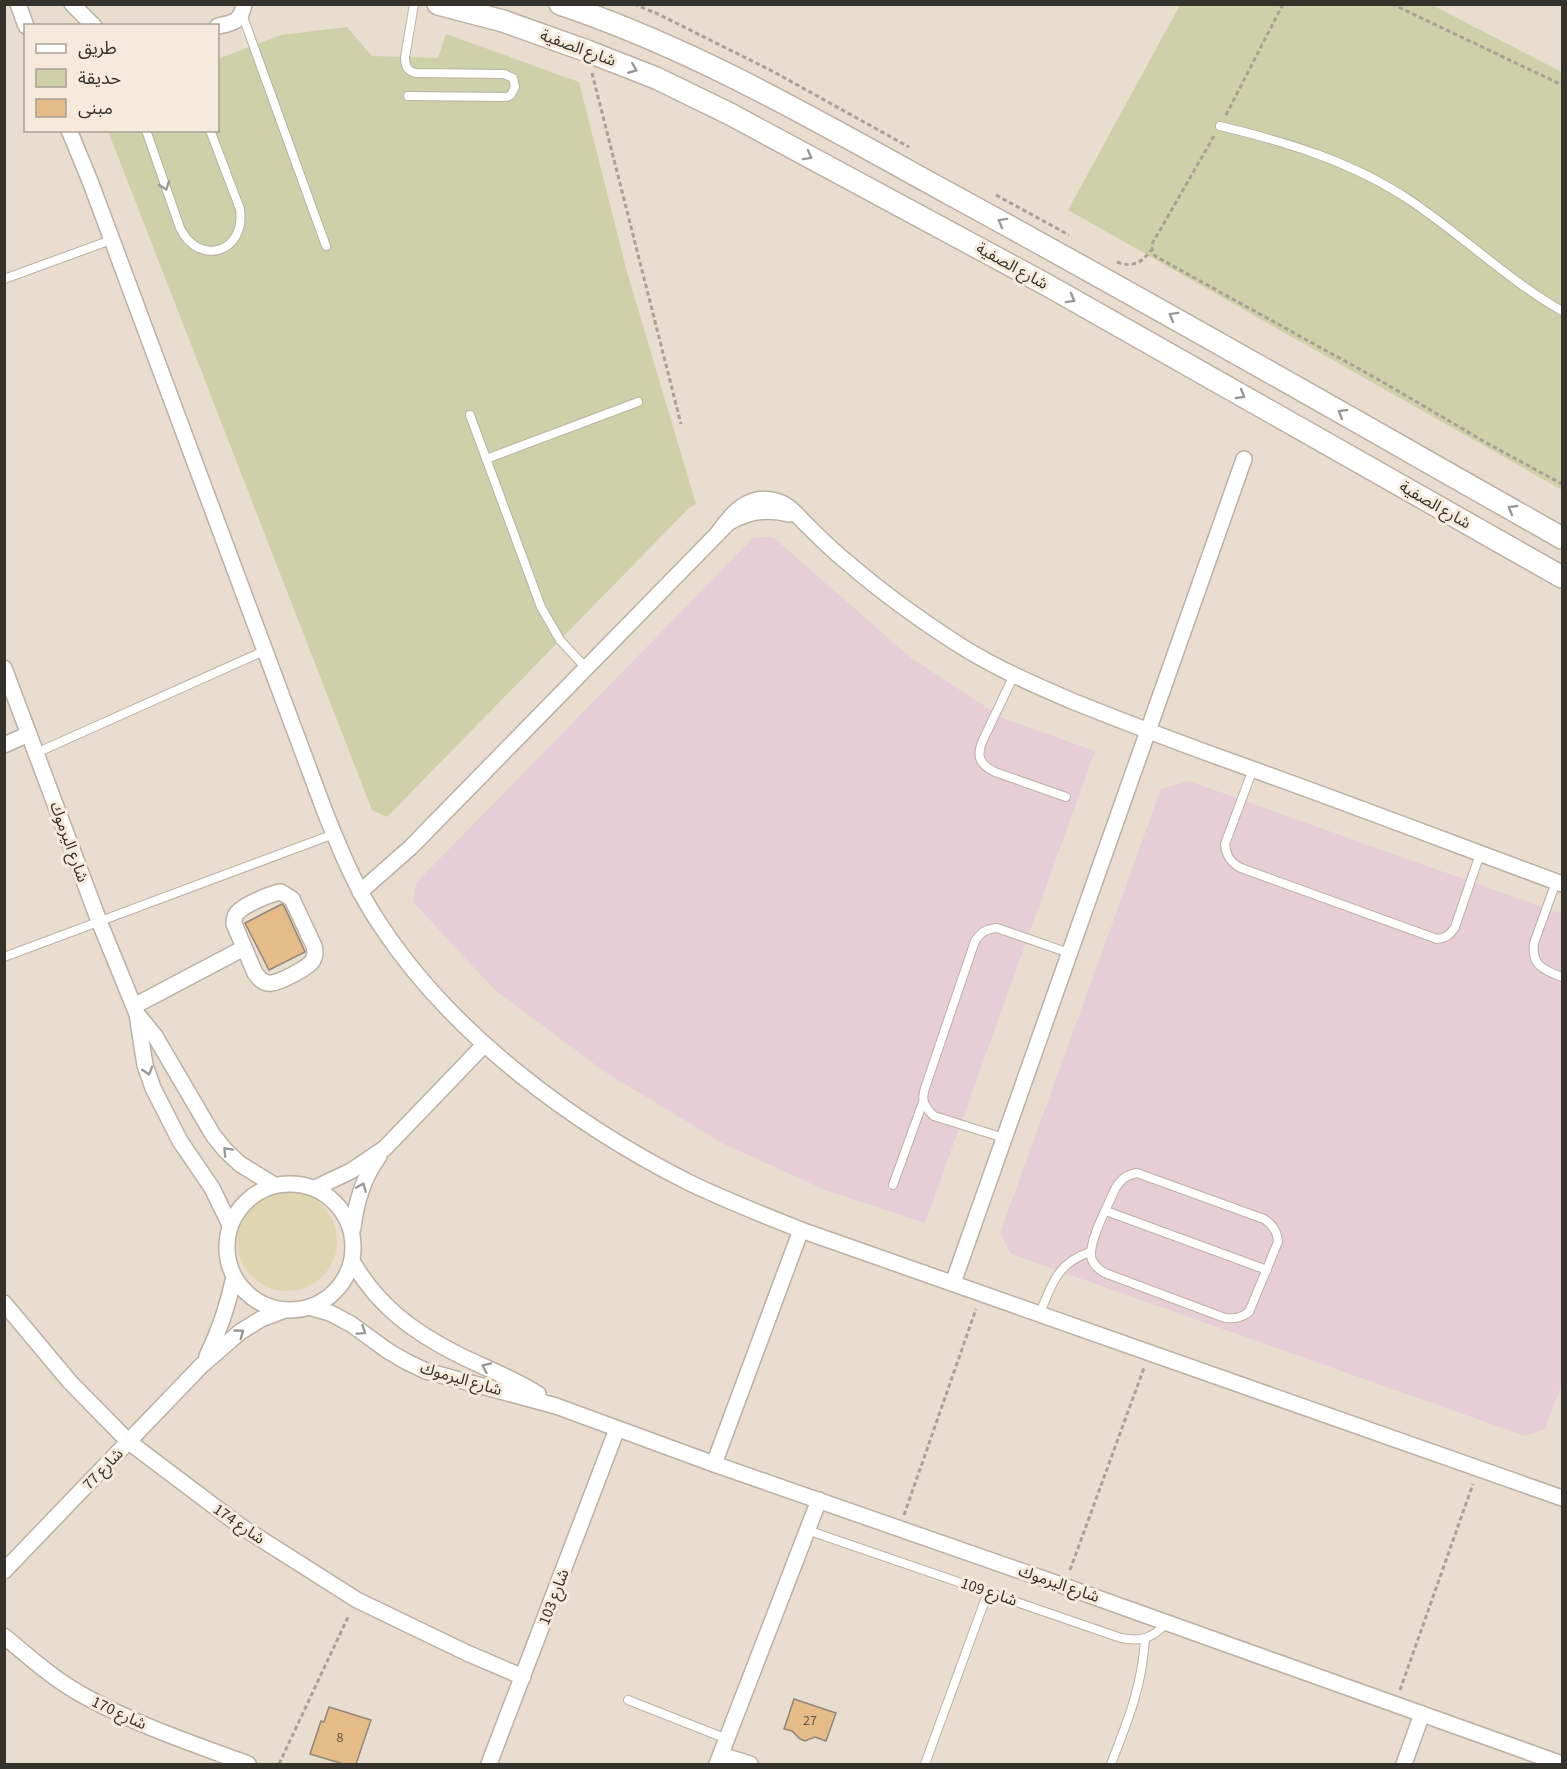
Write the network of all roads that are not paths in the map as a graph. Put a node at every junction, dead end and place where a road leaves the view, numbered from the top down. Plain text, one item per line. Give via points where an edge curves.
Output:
1 (18, 4) edge
2 (72, 4) edge
3 (414, 4) edge
4 (438, 4) edge
5 (561, 4) edge
6 (243, 9) edge
7 (508, 13) edge
8 (25, 24) edge
9 (92, 24) edge
10 (219, 26) edge
11 (408, 96) dead end
12 (1220, 126) dead end
13 (70, 132) edge
14 (147, 132) edge
15 (211, 132) edge
16 (111, 240) junction
17 (326, 246) dead end
18 (4, 279) edge
19 (1563, 311) edge
20 (638, 402) dead end
21 (470, 416) dead end
22 (486, 459) junction
23 (1244, 459) dead end
24 (1563, 538) edge
25 (1563, 578) edge
26 (264, 651) junction
27 (4, 668) edge
28 (586, 668) junction
29 (1014, 675) junction
30 (1149, 731) junction
31 (29, 734) junction
32 (4, 745) edge
33 (36, 753) junction
34 (1253, 769) junction
35 (1066, 798) dead end
36 (334, 834) junction
37 (1480, 854) junction
38 (1559, 883) edge
39 (360, 892) junction
40 (99, 921) junction
41 (244, 948) junction
42 (1069, 953) junction
43 (4, 957) edge
44 (1563, 977) edge
45 (136, 1010) junction
46 (484, 1045) junction
47 (923, 1102) junction
48 (1004, 1138) junction
49 (385, 1148) junction
50 (274, 1185) junction
51 (892, 1185) dead end
52 (315, 1188) junction
53 (1106, 1211) junction
54 (230, 1225) junction
55 (801, 1230) junction
56 (352, 1231) junction
57 (1090, 1252) junction
58 (352, 1261) junction
59 (1268, 1270) junction
60 (234, 1277) junction
61 (953, 1283) junction
62 (4, 1303) edge
63 (309, 1307) junction
64 (285, 1310) junction
65 (1040, 1313) junction
66 (201, 1366) junction
67 (556, 1406) junction
68 (617, 1429) junction
69 (129, 1442) junction
70 (714, 1464) junction
71 (1563, 1498) edge
72 (819, 1500) junction
73 (807, 1530) junction
74 (4, 1571) edge
75 (988, 1592) junction
76 (1167, 1623) junction
77 (4, 1636) edge
78 (1145, 1639) junction
79 (523, 1677) junction
80 (628, 1700) dead end
81 (1422, 1714) junction
82 (727, 1739) junction
83 (218, 1759) edge
84 (719, 1760) edge
85 (248, 1764) edge
86 (489, 1764) edge
87 (750, 1764) edge
88 (925, 1764) edge
89 (1112, 1764) edge
90 (1404, 1764) edge
91 (1563, 1764) edge

1 - 8 street
2 - 9 street
3 - 11 lane via 405,57 408,69 504,74 513,78 515,87 507,97
4 - 7 main road, شارع الصفية
24 -> 5 main road, شارع الصفية via 1078,263 796,109 682,52
6 - 10 street via 232,23
6 - 17 lane
7 -> 25 main road, شارع الصفية via 730,114 1138,336
12 - 19 lane via 1305,149 1375,180 1409,199 1496,267
13 - 16 street
14 -> 15 lane via 186,239 207,251 231,244 242,222
16 - 18 lane
16 - 26 street
20 - 22 lane
21 - 22 lane
22 - 28 lane via 541,607 560,640
23 - 30 street
26 - 33 lane
26 - 36 street
27 - 31 street, شارع اليرموك
28 - 29 street via 718,533 734,511 754,500 765,499 786,505 845,561 926,624
28 - 39 street via 411,847
29 - 30 street
29 - 35 lane via 979,749 980,759 986,768
30 - 34 street
30 - 42 street
31 - 32 street
31 - 33 street, شارع اليرموك
33 - 40 street, شارع اليرموك
34 - 37 street
34 - 37 lane via 1225,844 1229,859 1241,868 1437,939 1445,938 1455,927
36 - 39 street
36 - 40 lane
37 - 38 street
38 - 44 lane via 1533,952 1540,967
39 - 46 street via 429,989
40 - 43 lane
40 - 45 street, شارع اليرموك
41 - 41 street via 234,924 238,911 281,892 292,899 315,952 311,964 272,983 259,979
41 - 45 street
42 - 47 lane via 997,928 980,934
42 - 48 street
50 -> 45 street, شارع اليرموك via 240,1164 213,1135 159,1041
45 -> 54 street, شارع اليرموك via 153,1088
46 - 49 street
46 - 55 street via 581,1119 634,1152 706,1190
47 - 48 lane via 934,1116
47 - 51 lane
48 - 61 street
49 - 52 street via 351,1171
56 -> 49 street via 362,1187
50 - 52 street
50 - 54 street via 247,1200
52 - 56 street via 339,1205
53 - 57 lane
53 - 59 lane
53 - 59 lane via 1120,1180 1137,1173 1146,1176 1272,1224 1278,1242
54 - 60 street via 226,1243
55 - 61 street
55 - 70 street
56 - 58 street
57 - 59 lane via 1097,1269 1105,1274 1234,1319 1249,1312
57 - 65 lane via 1062,1268
58 - 63 street via 341,1285
67 -> 58 street, شارع اليرموك via 408,1324 380,1301
60 - 64 street via 255,1300
60 - 66 street, شارع 77 via 217,1336
61 - 65 street
62 - 69 street, شارع 174 via 70,1382
63 - 64 street
63 -> 67 street, شارع اليرموك via 351,1324 388,1351 426,1371
66 -> 64 street, شارع 77 via 240,1332
65 - 71 street
66 - 69 street, شارع 77
67 - 68 street, شارع اليرموك
68 - 70 street, شارع اليرموك
68 - 79 street, شارع 103
69 - 74 street, شارع 77
69 - 79 street, شارع 174 via 239,1525 357,1600
70 - 72 street, شارع اليرموك
72 - 73 street
72 - 76 street, شارع اليرموك
73 - 75 lane, شارع 109
73 - 82 street
75 - 78 lane, شارع 109 via 1121,1638
75 - 88 lane
76 - 78 lane
76 - 81 street, شارع اليرموك
77 - 83 street, شارع 170 via 84,1696
78 - 89 lane via 1134,1706
79 - 86 street, شارع 103
80 - 82 lane
81 - 90 street
81 - 91 street, شارع اليرموك
82 - 84 street
83 - 85 street, شارع 170
84 - 87 street

